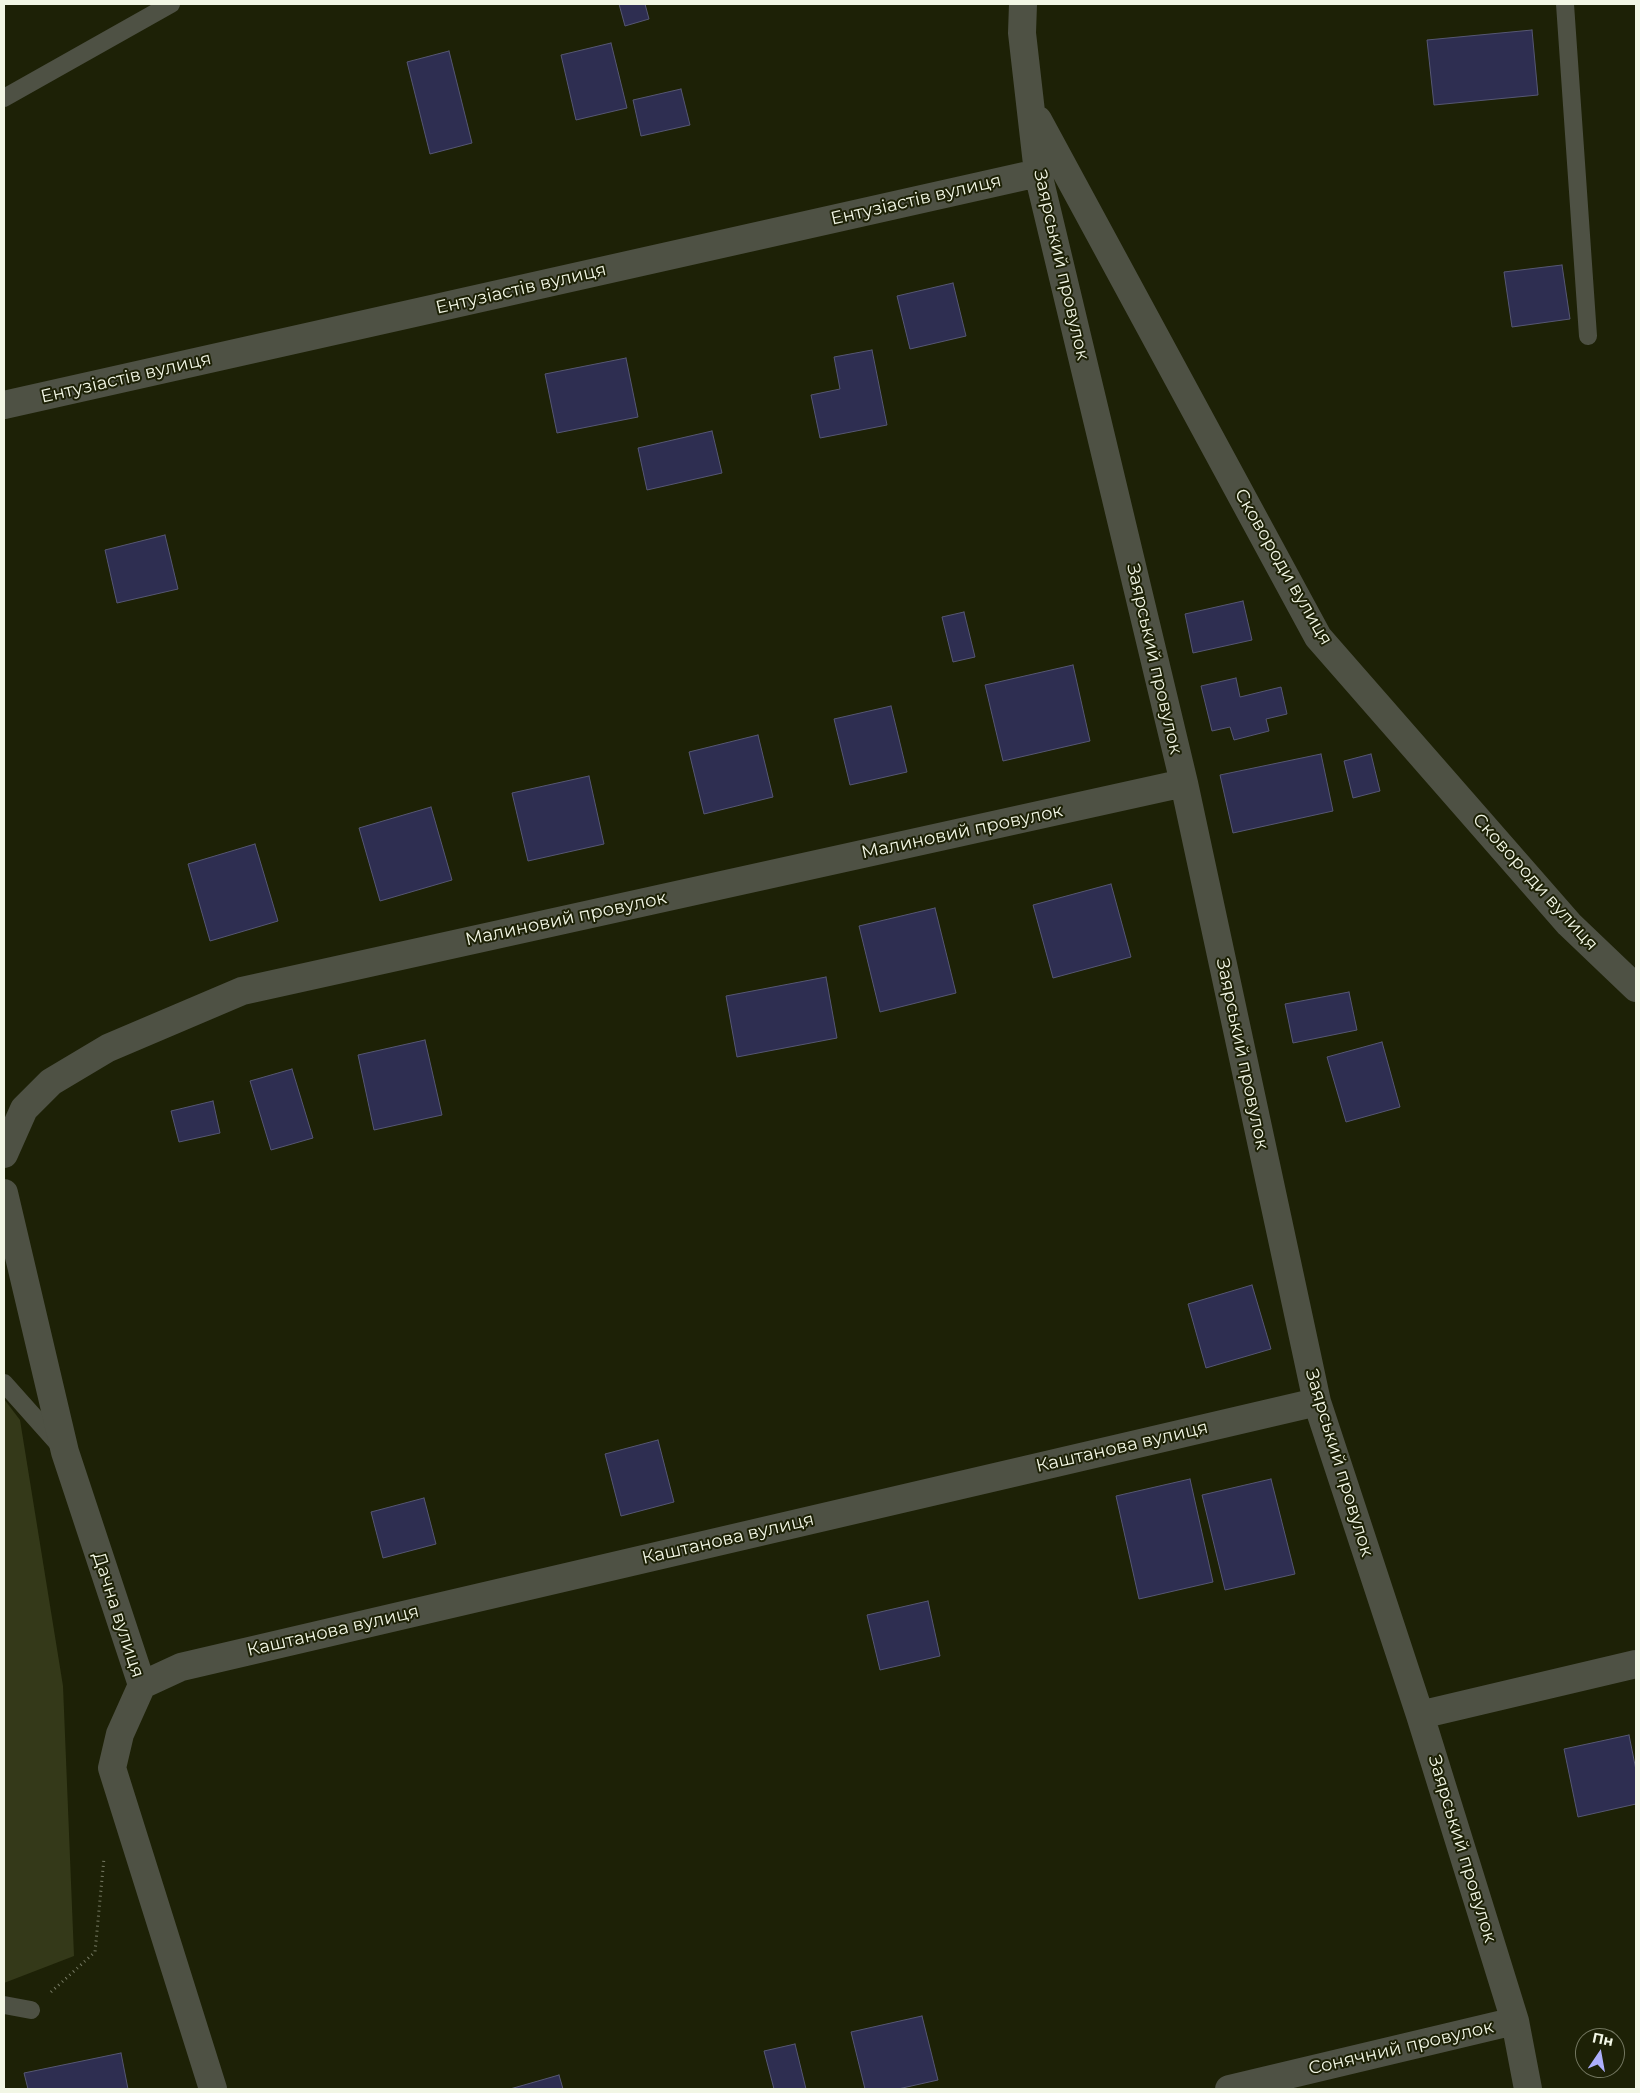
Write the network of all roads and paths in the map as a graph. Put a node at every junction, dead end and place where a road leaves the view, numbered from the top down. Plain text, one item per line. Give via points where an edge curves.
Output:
1 (171, 4) edge
2 (1023, 4) edge
3 (1565, 4) edge
4 (4, 98) edge
5 (1032, 110) junction
6 (1038, 173) junction
7 (1588, 336) dead end
8 (4, 405) edge
9 (1184, 783) junction
10 (1636, 988) edge
11 (4, 1154) edge
12 (4, 1193) edge
13 (4, 1383) edge
14 (1317, 1402) junction
15 (65, 1452) junction
16 (1636, 1664) edge
17 (142, 1685) junction
18 (1420, 1715) junction
19 (104, 1856) dead end
20 (4, 2005) edge
21 (31, 2010) joint
22 (1515, 2021) junction
23 (213, 2089) edge
24 (1229, 2089) edge
25 (1528, 2089) edge

1 - 4 lane
2 - 5 street, Заярський провулок via 1022,33
3 - 7 lane
5 - 6 street, Заярський провулок
5 - 10 street, Сковороди вулиця via 1318,636 1569,924
6 - 8 street, Ентузіастів вулиця
6 - 9 street, Заярський провулок
9 - 11 street, Малиновий провулок via 242,991 108,1048 51,1082 24,1109
9 - 14 street, Заярський провулок
12 - 15 street, Дачна вулиця
13 - 15 lane
14 - 17 street, Каштанова вулиця via 181,1667
14 - 18 street, Заярський провулок
15 - 17 street, Дачна вулиця
16 - 18 street
17 - 23 street, Дачна вулиця via 120,1734 112,1768
18 - 22 street, Заярський провулок
19 - 21 path via 95,1952
20 - 21 lane
22 - 24 street, Сонячний провулок
22 - 25 street, Заярський провулок

